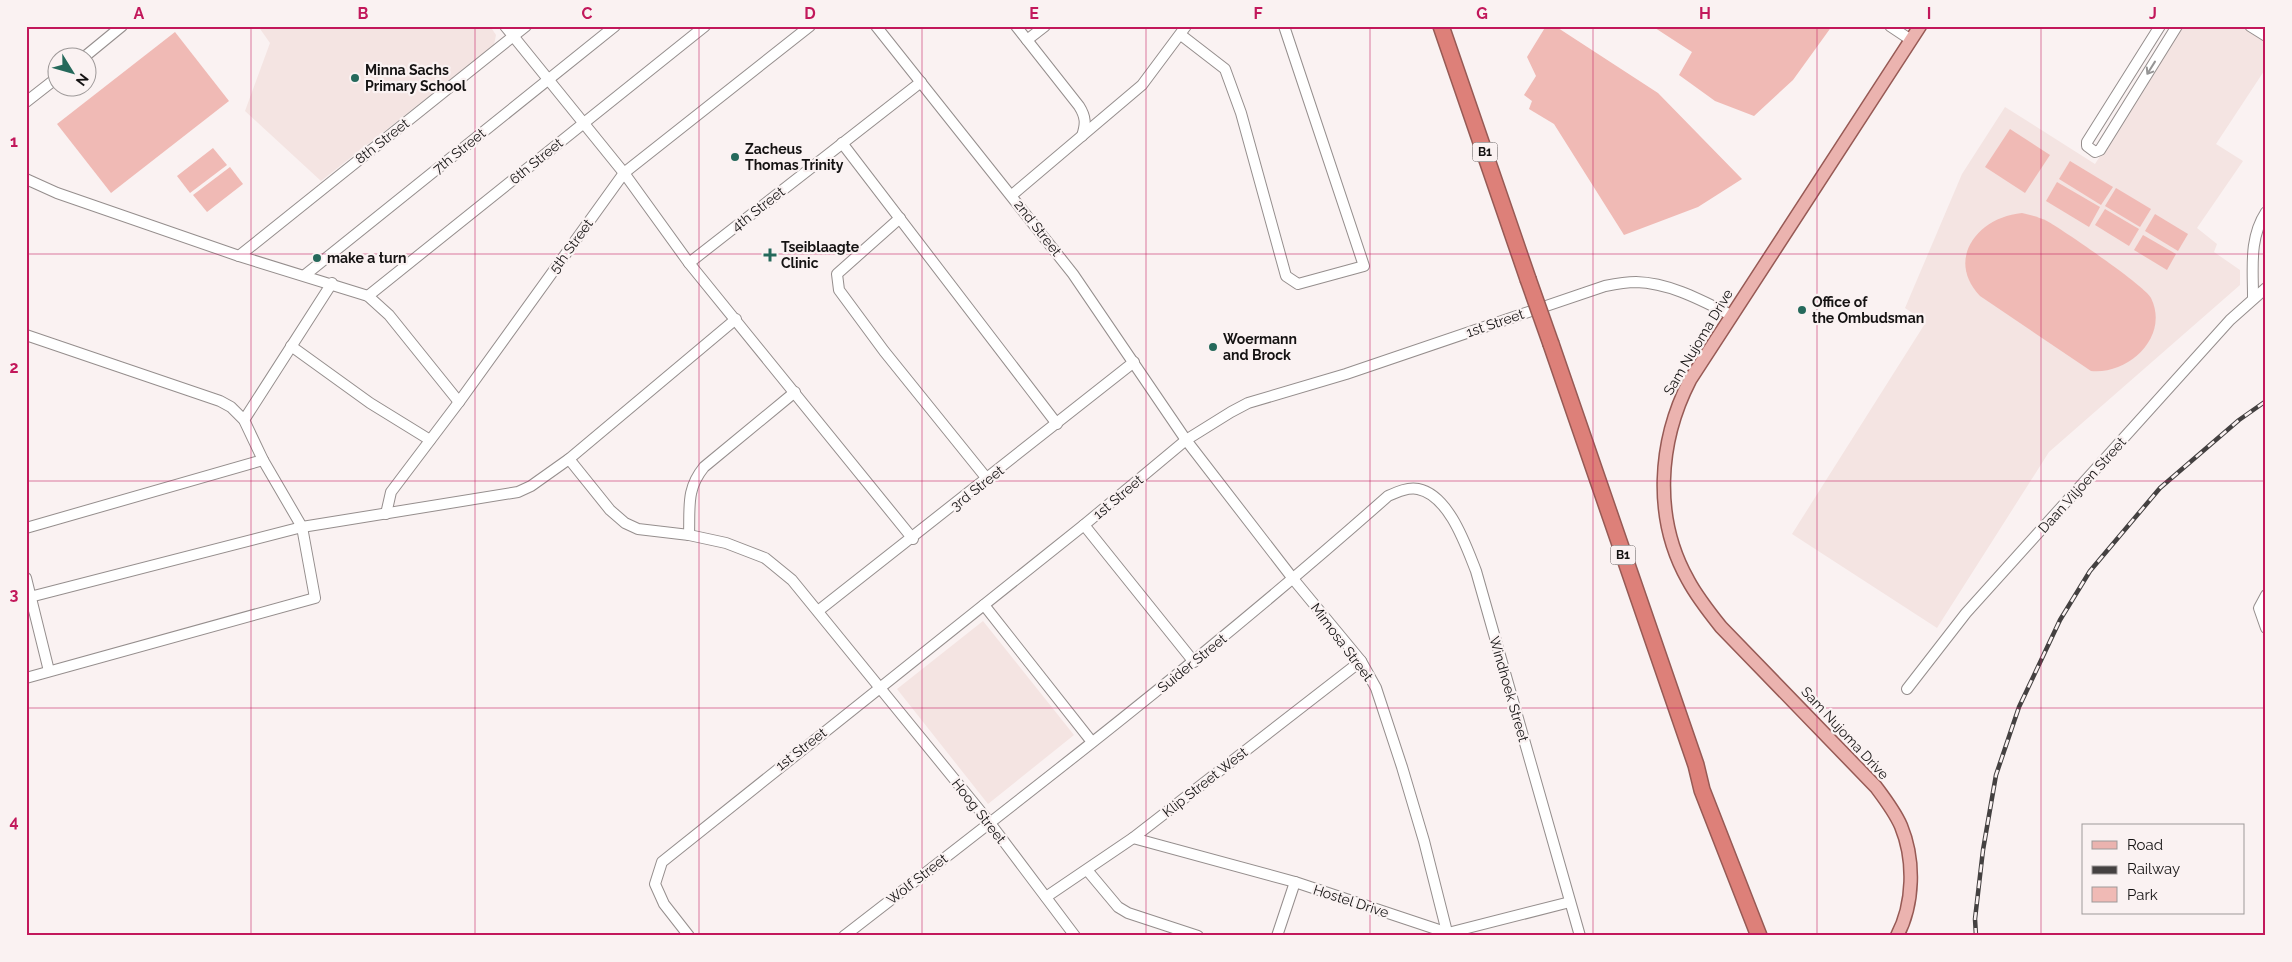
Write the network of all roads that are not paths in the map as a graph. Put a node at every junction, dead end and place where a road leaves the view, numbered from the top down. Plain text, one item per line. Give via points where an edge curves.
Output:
1 (122, 26) edge
2 (505, 26) edge
3 (526, 26) edge
4 (615, 26) edge
5 (705, 26) edge
6 (810, 26) edge
7 (876, 26) edge
8 (1016, 26) edge
9 (1045, 26) edge
10 (1284, 26) edge
11 (1441, 26) edge
12 (1890, 26) edge
13 (1920, 26) edge
14 (2160, 26) edge
15 (2177, 26) edge
16 (2250, 26) edge
17 (1184, 30) edge
18 (2266, 36) edge
19 (513, 37) junction
20 (1027, 40) junction
21 (1911, 40) junction
22 (95, 48) edge
23 (547, 80) junction
24 (920, 82) junction
25 (48, 86) edge
26 (26, 102) edge
27 (583, 123) junction
28 (1081, 138) junction
29 (842, 143) junction
30 (624, 173) junction
31 (26, 179) edge
32 (1012, 195) junction
33 (2266, 212) edge
34 (900, 218) junction
35 (239, 256) junction
36 (689, 263) junction
37 (305, 275) junction
38 (332, 283) junction
39 (2266, 288) edge
40 (368, 296) junction
41 (2253, 297) junction
42 (1731, 315) junction
43 (736, 319) junction
44 (26, 335) edge
45 (291, 346) junction
46 (1134, 362) junction
47 (795, 392) junction
48 (459, 402) junction
49 (244, 420) junction
50 (1058, 424) junction
51 (430, 440) junction
52 (1186, 440) junction
53 (569, 459) junction
54 (263, 460) junction
55 (988, 480) junction
56 (1388, 496) joint
57 (386, 514) junction
58 (1084, 525) junction
59 (26, 528) edge
60 (302, 528) junction
61 (689, 535) junction
62 (913, 538) junction
63 (26, 578) edge
64 (1294, 580) junction
65 (2265, 596) edge
66 (29, 598) edge
67 (984, 605) junction
68 (818, 611) junction
69 (2266, 628) edge
70 (1194, 662) junction
71 (1361, 662) junction
72 (49, 671) junction
73 (26, 678) edge
74 (880, 687) junction
75 (1907, 689) dead end
76 (1092, 742) junction
77 (1696, 765) junction
78 (990, 823) junction
79 (1133, 838) junction
80 (1087, 870) junction
81 (1294, 882) junction
82 (1046, 897) junction
83 (1570, 902) junction
84 (1448, 935) edge
85 (689, 936) edge
86 (844, 936) edge
87 (1076, 936) edge
88 (1198, 936) edge
89 (1277, 936) edge
90 (1580, 936) edge
91 (1759, 936) edge
92 (1767, 936) edge
93 (1896, 936) edge

1 - 22 street
2 - 19 street
3 - 19 street, 8th Street
4 - 23 street, 7th Street
5 - 27 street, 6th Street
6 - 30 street, 5th Street
7 - 24 street, 2nd Street
8 - 20 street
9 - 20 street
10 - 17 street via 1364,266 1298,284 1286,276 1241,113 1225,69
11 - 77 highway, B1, bridge
12 - 21 street
13 - 21 main road, Sam Nujoma Drive
15 -> 14 street via 2100,150 2095,152 2087,142
16 - 18 street
17 - 28 street via 1142,84
19 - 23 street
19 - 35 street, 8th Street
20 - 28 street via 1085,116
21 - 42 main road, Sam Nujoma Drive
23 - 27 street
23 - 37 street, 7th Street
24 - 29 street, 4th Street
24 - 32 street, 2nd Street
25 - 26 street
27 - 30 street
27 - 40 street, 6th Street
28 - 32 street
29 - 34 street
29 - 36 street, 4th Street
30 - 36 street
30 - 48 street, 5th Street
31 - 35 street via 57,193
32 - 46 street, 2nd Street via 1073,274
33 - 41 street via 2255,233 2252,248
34 - 50 street
34 - 55 street via 836,274 840,290 884,351
35 - 37 street
36 - 43 street
37 - 38 street
38 - 40 street
38 - 45 street
39 - 41 street, Daan Viljoen Street
40 - 48 street via 389,315
41 - 75 street, Daan Viljoen Street via 1966,613
42 - 52 street, 1st Street via 1662,285 1634,282 1605,286 1346,374 1248,403
42 - 93 main road, Sam Nujoma Drive via 1678,402 1670,427 1663,486 1674,549 1687,579 1721,627 1876,787 1896,815 1906,840 1911,871 1908,906
43 - 47 street
43 - 53 street
44 - 49 street via 220,401
45 - 49 street
45 - 51 street via 370,403
46 - 50 street, 3rd Street
46 - 52 street, 2nd Street
47 - 61 street via 704,466 690,493
47 - 62 street
48 - 51 street, 5th Street
49 - 54 street
50 - 55 street, 3rd Street
51 - 57 street, 5th Street via 391,492
52 - 58 street, 1st Street
52 - 64 street, Mimosa Street
53 - 57 street via 518,492
53 - 61 street, Hoog Street via 610,510 625,523 638,530
54 - 59 street
54 - 60 street
55 - 62 street, 3rd Street
56 - 64 street, Suider Street
56 - 83 street, Windhoek Street via 1402,490 1419,489 1446,509 1464,541 1476,571
57 - 60 street
58 - 67 street, 1st Street
58 - 70 street
60 - 66 street
60 - 72 street via 315,598
61 - 68 street, Hoog Street via 726,543 765,558 792,580
62 - 68 street, 3rd Street
63 - 66 street
64 - 70 street, Suider Street
64 - 71 street, Mimosa Street
65 - 69 street via 2259,608
66 - 72 street
67 - 74 street, 1st Street
67 - 76 street
68 - 74 street, Hoog Street
70 - 76 street, Suider Street
71 - 79 street, Klip Street West
71 - 84 street, Mimosa Street via 1376,688 1402,767
72 - 73 street
74 - 78 street, Hoog Street
74 - 85 street, 1st Street via 662,862 655,884 664,904
76 - 78 street, Suider Street
77 - 91 highway, B1 via 1702,790
77 - 92 highway, B1
78 - 82 street, Hoog Street
78 - 86 street, Wolf Street
79 - 80 street, Klip Street West
79 - 81 street, Hostel Drive
80 - 82 street, Klip Street West
80 - 88 street via 1118,907 1128,913
81 - 84 street, Hostel Drive
81 - 89 street
82 - 87 street, Hoog Street
83 - 84 street
83 - 90 street, Windhoek Street

